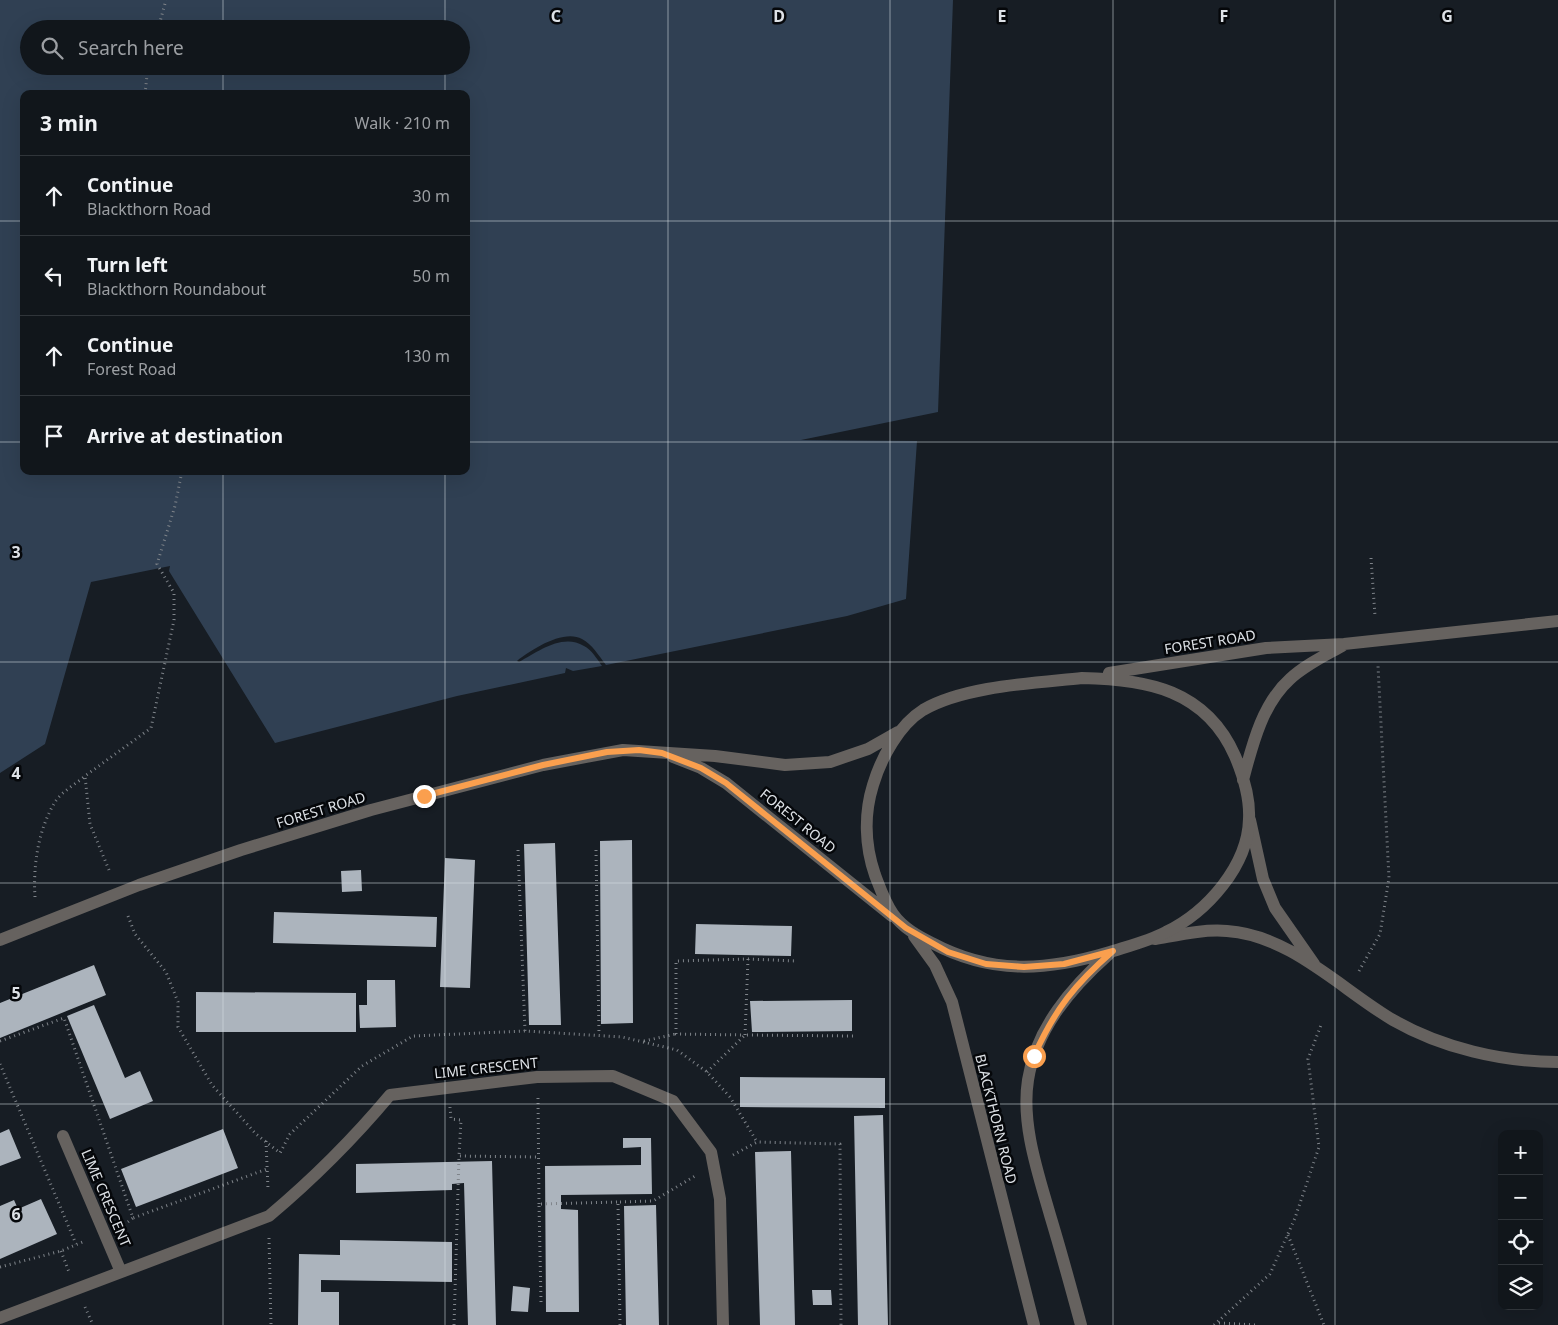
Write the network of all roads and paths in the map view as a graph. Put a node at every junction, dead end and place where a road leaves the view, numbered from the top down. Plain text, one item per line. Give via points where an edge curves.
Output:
1 (166, 0) edge
2 (160, 20) edge
3 (147, 75) edge
4 (145, 90) edge
5 (181, 475) edge
6 (1371, 558) dead end
7 (1375, 616) dead end
8 (1558, 621) edge
9 (1344, 644) junction
10 (1378, 666) dead end
11 (1082, 678) junction
12 (903, 729) junction
13 (662, 753) junction
14 (85, 776) junction
15 (1243, 782) junction
16 (1250, 818) junction
17 (518, 850) dead end
18 (596, 850) dead end
19 (109, 870) dead end
20 (35, 897) dead end
21 (128, 916) dead end
22 (907, 929) junction
23 (0, 940) edge
24 (1148, 940) junction
25 (1113, 951) junction
26 (748, 959) junction
27 (796, 961) dead end
28 (1316, 966) junction
29 (1360, 971) dead end
30 (1321, 1025) dead end
31 (525, 1031) junction
32 (676, 1034) junction
33 (599, 1035) junction
34 (745, 1035) junction
35 (855, 1036) dead end
36 (0, 1041) edge
37 (642, 1041) junction
38 (1558, 1062) edge
39 (0, 1064) edge
40 (707, 1072) junction
41 (537, 1077) junction
42 (450, 1087) junction
43 (63, 1136) dead end
44 (266, 1142) junction
45 (459, 1156) junction
46 (539, 1157) junction
47 (267, 1169) junction
48 (654, 1200) dead end
49 (618, 1202) junction
50 (539, 1204) junction
51 (269, 1216) junction
52 (133, 1218) junction
53 (105, 1233) junction
54 (1288, 1234) junction
55 (76, 1244) junction
56 (0, 1267) edge
57 (122, 1272) junction
58 (541, 1302) dead end
59 (0, 1318) edge
60 (1216, 1324) edge
61 (271, 1325) edge
62 (454, 1325) edge
63 (620, 1325) edge
64 (723, 1325) edge
65 (841, 1325) edge
66 (1034, 1325) edge
67 (1081, 1325) edge
68 (1256, 1325) edge
69 (1324, 1325) edge

1 - 2 path
3 - 4 path
5 - 14 path via 157,564 174,593 174,620 151,728
6 - 7 path
8 - 9 street, FOREST ROAD
9 - 11 street, FOREST ROAD via 1257,649
9 - 15 street, FOREST ROAD via 1288,680 1277,694 1256,734
10 - 29 path via 1389,878 1380,934
11 - 12 street via 996,688 945,699 921,711
11 - 15 street via 1149,683 1192,704 1210,718 1228,742
12 - 13 street, FOREST ROAD via 868,749 830,762 784,764
12 - 22 street via 877,771 870,793 867,841 871,865 880,888 894,914
13 - 22 street, FOREST ROAD via 701,768 726,783
13 - 23 street, FOREST ROAD via 639,750 607,752 543,765 380,808 148,882
14 - 19 path via 90,824
14 - 20 path via 56,801 44,826 33,874
15 - 16 street
16 - 24 street via 1239,858 1215,895 1184,922
16 - 28 street via 1263,879 1275,908
17 - 31 path
18 - 33 path
21 - 44 path via 136,934 166,972 178,1002 178,1027 190,1051 212,1085
22 - 25 street via 948,952 986,964 1024,967 1064,964
22 - 66 street, BLACKTHORN ROAD via 935,965 952,1002
24 - 25 street
24 - 28 street via 1228,931 1271,943
25 - 67 street, BLACKTHORN ROAD via 1082,978 1059,1007 1034,1056 1028,1080 1030,1134
26 - 27 path
26 - 32 path via 676,961
26 - 34 path
28 - 38 street via 1394,1020 1439,1040 1476,1053
30 - 54 path via 1308,1058 1319,1147
31 - 33 path
31 - 44 path via 413,1036 362,1066 290,1134 280,1153
32 - 34 path
32 - 37 path
33 - 37 path
34 - 35 path
34 - 40 path
36 - 52 path via 64,1018
37 - 40 path via 678,1050
39 - 55 path
40 - 65 path via 730,1097 757,1142 840,1144
41 - 42 street, LIME CRESCENT
41 - 46 path
41 - 64 street, LIME CRESCENT via 613,1076 673,1101 711,1152 720,1199
42 - 45 path via 450,1119 461,1120
42 - 51 street, LIME CRESCENT via 390,1094 364,1127
43 - 53 street, LIME CRESCENT
44 - 47 path
45 - 46 path
45 - 62 path
46 - 50 path
47 - 51 path
47 - 52 path
48 - 49 path
49 - 50 path
49 - 63 path
50 - 58 path
51 - 57 street, LIME CRESCENT
51 - 61 path
52 - 53 path
53 - 55 path
53 - 57 street, LIME CRESCENT
54 - 60 path via 1270,1274
54 - 69 path
55 - 56 path
57 - 59 street, LIME CRESCENT
60 - 68 path

